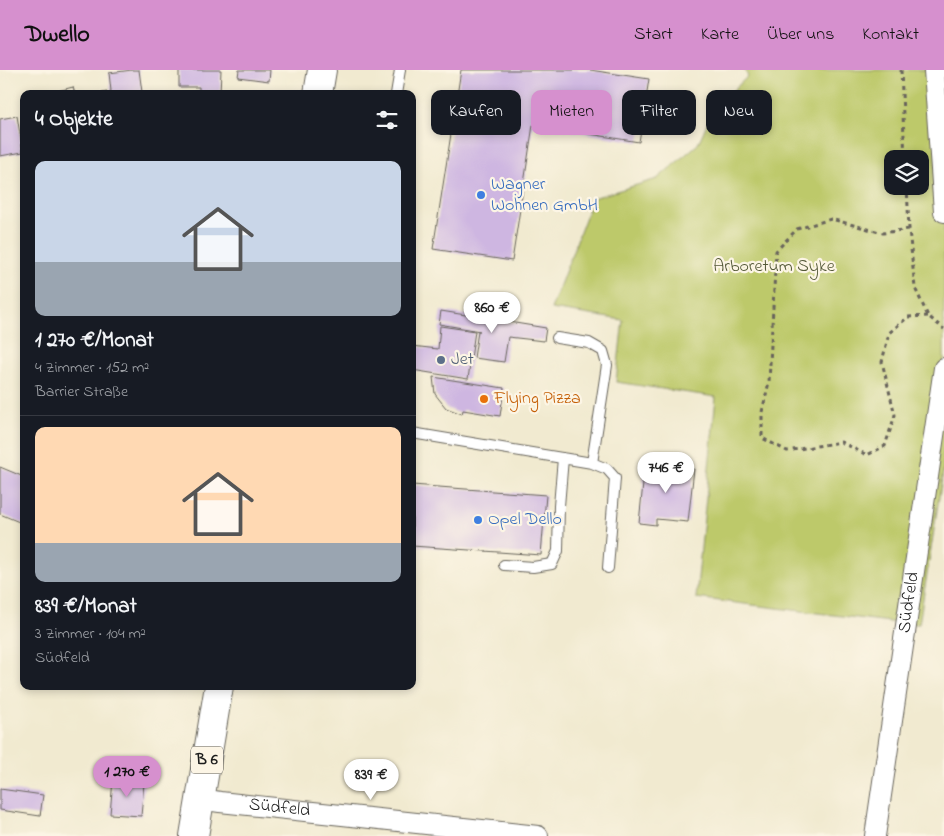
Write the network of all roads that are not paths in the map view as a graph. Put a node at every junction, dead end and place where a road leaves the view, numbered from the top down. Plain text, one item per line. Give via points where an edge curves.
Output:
1 (322, 70) edge
2 (400, 70) edge
3 (934, 70) edge
4 (319, 90) edge
5 (397, 90) edge
6 (944, 212) edge
7 (557, 338) dead end
8 (944, 368) edge
9 (416, 435) edge
10 (563, 458) junction
11 (592, 463) junction
12 (504, 565) dead end
13 (608, 568) dead end
14 (218, 690) edge
15 (200, 799) junction
16 (194, 836) edge
17 (538, 836) edge
18 (875, 836) edge

1 - 4 main road
2 - 5 lane
3 - 6 street
7 - 11 lane via 589,344 603,351 607,365
8 - 18 street, Südfeld
9 - 10 lane
10 - 11 lane
10 - 12 lane via 558,551 552,564
11 - 13 lane via 615,478
14 - 15 main road, B 6
15 - 16 main road, B 6
15 - 17 street, Südfeld

